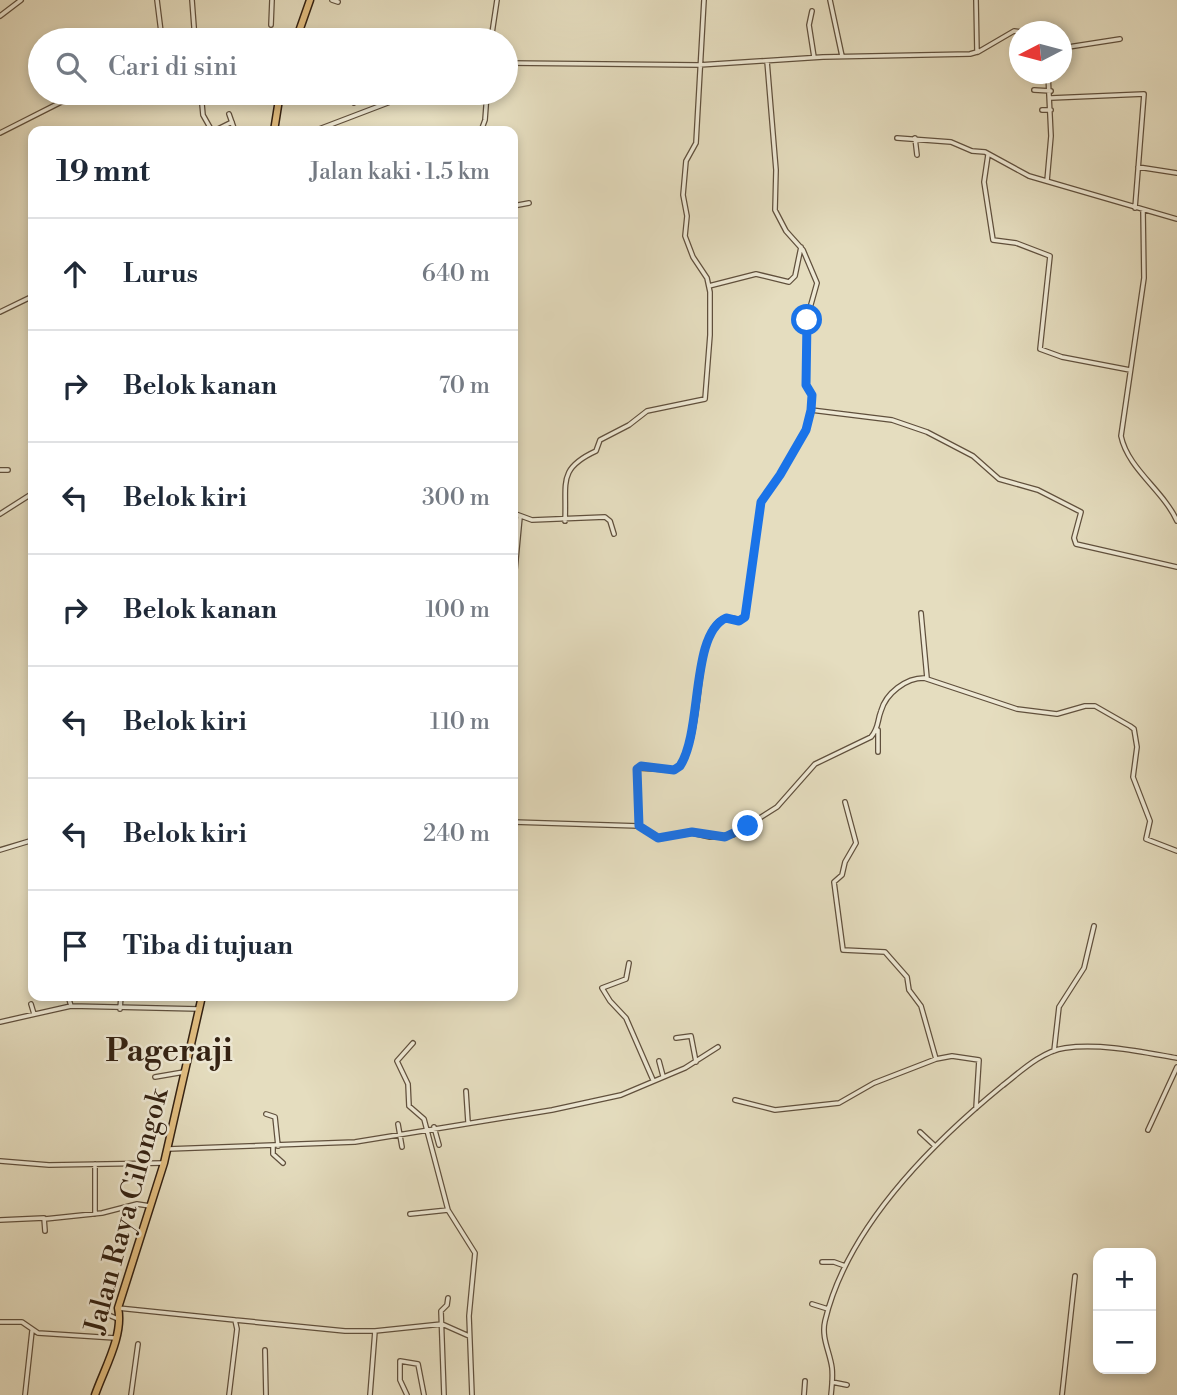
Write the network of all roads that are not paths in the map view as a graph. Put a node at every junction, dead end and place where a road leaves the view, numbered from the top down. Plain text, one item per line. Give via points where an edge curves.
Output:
1 (21, 0) edge
2 (157, 0) edge
3 (191, 0) edge
4 (272, 0) edge
5 (310, 0) edge
6 (332, 0) edge
7 (497, 0) edge
8 (704, 0) edge
9 (830, 0) edge
10 (975, 0) edge
11 (338, 2) dead end
12 (812, 11) dead end
13 (0, 16) edge
14 (271, 25) dead end
15 (160, 28) edge
16 (194, 28) edge
17 (300, 28) edge
18 (493, 28) edge
19 (1009, 34) edge
20 (1120, 39) dead end
21 (1072, 46) edge
22 (977, 52) junction
23 (814, 57) junction
24 (842, 57) junction
25 (768, 61) junction
26 (518, 63) edge
27 (699, 65) junction
28 (1050, 84) edge
29 (1034, 90) dead end
30 (1051, 90) junction
31 (1051, 98) junction
32 (56, 105) edge
33 (202, 105) edge
34 (278, 105) edge
35 (382, 105) edge
36 (486, 105) edge
37 (1042, 110) dead end
38 (1051, 110) junction
39 (229, 114) dead end
40 (232, 122) junction
41 (210, 126) edge
42 (224, 126) edge
43 (233, 126) edge
44 (275, 126) edge
45 (327, 126) edge
46 (483, 126) edge
47 (0, 134) edge
48 (897, 138) dead end
49 (915, 138) junction
50 (917, 155) dead end
51 (988, 155) junction
52 (1138, 167) junction
53 (1177, 173) edge
54 (1047, 181) junction
55 (529, 203) dead end
56 (518, 205) edge
57 (1135, 208) junction
58 (1143, 210) junction
59 (1177, 219) edge
60 (801, 247) junction
61 (709, 286) junction
62 (28, 298) edge
63 (0, 312) edge
64 (1130, 370) junction
65 (811, 410) junction
66 (0, 470) edge
67 (8, 470) dead end
68 (28, 496) edge
69 (0, 514) edge
70 (520, 517) joint
71 (565, 521) junction
72 (1177, 521) edge
73 (614, 534) dead end
74 (518, 538) edge
75 (1177, 567) edge
76 (921, 613) dead end
77 (927, 678) junction
78 (878, 727) junction
79 (878, 752) dead end
80 (845, 802) dead end
81 (518, 822) edge
82 (639, 826) junction
83 (28, 842) edge
84 (0, 850) edge
85 (1177, 851) edge
86 (1094, 926) dead end
87 (629, 963) dead end
88 (70, 1001) edge
89 (121, 1001) edge
90 (201, 1001) edge
91 (31, 1004) dead end
92 (71, 1006) junction
93 (120, 1009) junction
94 (199, 1010) junction
95 (34, 1014) junction
96 (0, 1022) edge
97 (676, 1038) dead end
98 (413, 1043) dead end
99 (718, 1047) dead end
100 (1054, 1051) junction
101 (1177, 1058) edge
102 (936, 1059) junction
103 (659, 1061) dead end
104 (696, 1062) junction
105 (1177, 1067) edge
106 (186, 1071) junction
107 (663, 1076) junction
108 (155, 1077) dead end
109 (653, 1080) junction
110 (466, 1091) dead end
111 (735, 1100) dead end
112 (976, 1108) junction
113 (266, 1114) dead end
114 (468, 1122) junction
115 (398, 1124) dead end
116 (434, 1127) junction
117 (427, 1129) junction
118 (1148, 1130) dead end
119 (920, 1132) dead end
120 (400, 1134) junction
121 (439, 1144) dead end
122 (276, 1146) junction
123 (934, 1146) junction
124 (402, 1147) dead end
125 (168, 1149) junction
126 (0, 1161) edge
127 (164, 1163) junction
128 (283, 1163) dead end
129 (95, 1164) junction
130 (152, 1206) junction
131 (448, 1210) junction
132 (95, 1214) junction
133 (410, 1214) dead end
134 (45, 1219) junction
135 (0, 1220) edge
136 (45, 1231) dead end
137 (822, 1262) dead end
138 (845, 1266) junction
139 (1075, 1276) dead end
140 (448, 1298) dead end
141 (812, 1304) dead end
142 (118, 1308) junction
143 (828, 1309) junction
144 (104, 1313) dead end
145 (120, 1320) junction
146 (235, 1320) junction
147 (0, 1322) edge
148 (442, 1324) junction
149 (32, 1329) junction
150 (375, 1331) junction
151 (469, 1336) junction
152 (115, 1338) junction
153 (138, 1344) dead end
154 (265, 1350) dead end
155 (805, 1381) dead end
156 (832, 1381) junction
157 (847, 1385) dead end
158 (25, 1395) edge
159 (95, 1395) edge
160 (131, 1395) edge
161 (229, 1395) edge
162 (266, 1395) edge
163 (370, 1395) edge
164 (407, 1395) edge
165 (424, 1395) edge
166 (444, 1395) edge
167 (472, 1395) edge
168 (804, 1395) edge
169 (831, 1395) edge
170 (1062, 1395) edge

1 - 13 street
2 - 15 street
3 - 16 street
4 - 14 street
5 - 17 highway
6 - 11 street
7 - 18 street
8 - 27 street
9 - 24 street
10 - 22 street
12 - 23 street via 809,24
19 - 22 street
20 - 21 street
22 - 24 street
23 - 24 street
23 - 25 street
25 - 27 street
25 - 60 street via 775,210
26 - 27 street
27 - 61 street via 696,143 686,161 683,195 685,236
28 - 30 street
29 - 30 street
30 - 31 street
31 - 38 street
31 - 52 street via 1144,94
32 - 47 street
33 - 41 street
34 - 44 highway
35 - 45 street
36 - 46 street
37 - 38 street
38 - 54 street
39 - 40 street
40 - 42 street
40 - 43 street
48 - 49 street
49 - 50 street
49 - 51 street via 951,142
51 - 54 street
51 - 64 street via 984,182 993,240 1050,256 1040,349
52 - 53 street
52 - 57 street
54 - 57 street
55 - 56 street
57 - 58 street
58 - 59 street
58 - 64 street via 1146,256
60 - 61 street via 795,276 789,282 756,274
60 - 65 street via 817,283 808,315 806,385 812,395
61 - 71 street via 705,400 647,411 598,441 596,451 575,461 566,484
62 - 63 street
64 - 72 street via 1123,443 1169,503
65 - 75 street via 892,420 927,432 972,456 999,479 1033,488 1081,512 1076,544
65 - 82 street via 806,430 761,502 745,617 717,623 703,652 698,705 684,760 674,770 637,768
66 - 67 street
68 - 69 street
70 - 71 street
70 - 74 street
71 - 73 street via 605,517
76 - 77 street
77 - 78 street via 900,685 883,706
77 - 85 street via 1017,709 1056,714 1095,706 1134,729 1133,776 1150,821 1146,839
78 - 79 street
78 - 82 street via 860,744 815,764 777,807 733,835 692,832 660,838
80 - 102 street via 856,841 842,875 834,882 843,950 885,952 895,962 926,1018
81 - 82 street
83 - 84 street
86 - 100 street via 1084,968 1059,1007
87 - 109 street via 626,979 602,988 626,1018
88 - 92 street
89 - 93 street
90 - 94 highway, Jalan Raya Cilongok
91 - 95 street
92 - 93 street
92 - 95 street
93 - 94 street
94 - 106 highway, Jalan Raya Cilongok
95 - 96 street
97 - 104 street via 691,1036
98 - 117 street via 397,1064 408,1084 410,1110 424,1117
99 - 104 street
100 - 101 street via 1091,1047
100 - 112 street
102 - 111 street via 874,1083 839,1103 775,1110
102 - 112 street via 979,1060
103 - 107 street
104 - 107 street
105 - 118 street
106 - 108 street
106 - 125 highway, Jalan Raya Cilongok
107 - 109 street
109 - 114 street via 598,1101
110 - 114 street
112 - 123 street
113 - 122 street via 275,1116
114 - 116 street
115 - 120 street
116 - 117 street
116 - 121 street
117 - 120 street
117 - 131 street
119 - 123 street
120 - 122 street via 355,1142
120 - 124 street
122 - 125 street
122 - 128 street via 273,1153
123 - 138 street via 880,1211
125 - 127 highway, Jalan Raya Cilongok
126 - 129 street
127 - 129 street
127 - 130 highway, Jalan Raya Cilongok
129 - 132 street
130 - 132 street via 133,1205
130 - 142 highway, Jalan Raya Cilongok
131 - 133 street
131 - 151 street via 476,1256
132 - 134 street
134 - 135 street
134 - 136 street
137 - 138 street
138 - 143 street
139 - 170 street
140 - 148 street via 441,1309
141 - 143 street
142 - 145 highway, Jalan Raya Cilongok
142 - 146 street
143 - 156 street via 824,1336
144 - 145 street
145 - 152 highway, Jalan Raya Cilongok
146 - 150 street
146 - 161 street
147 - 149 street via 22,1322
148 - 150 street
148 - 151 street
148 - 166 street
149 - 152 street
149 - 158 street
150 - 163 street
151 - 167 street
152 - 159 highway, Jalan Raya Cilongok
153 - 160 street
154 - 162 street
155 - 168 street
156 - 157 street
156 - 169 street
164 - 165 street via 399,1361 418,1364

